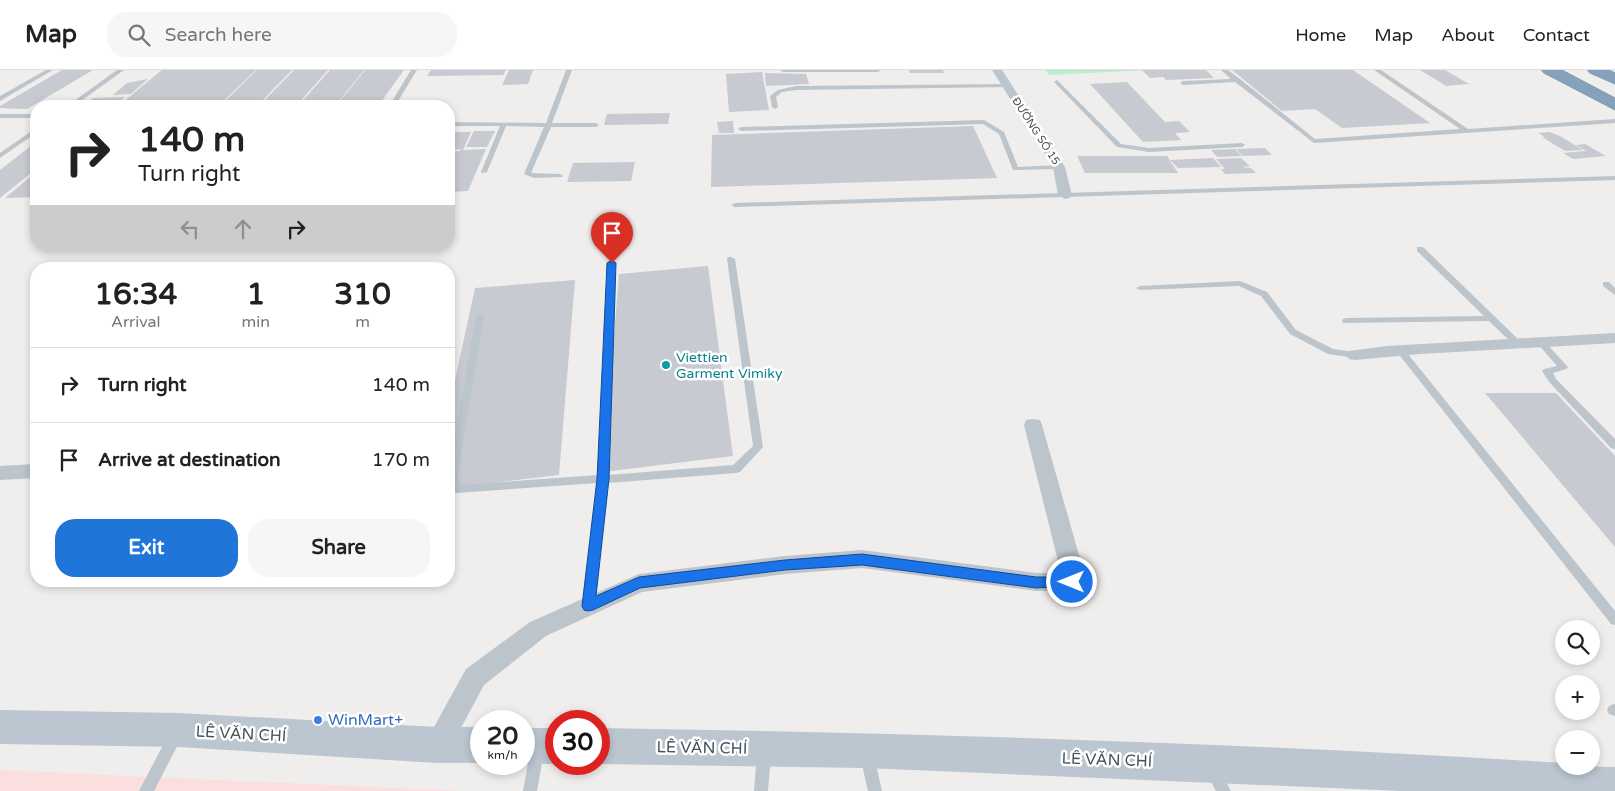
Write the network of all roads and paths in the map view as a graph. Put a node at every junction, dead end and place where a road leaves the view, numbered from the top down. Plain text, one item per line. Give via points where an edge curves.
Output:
1 (50, 70) edge
2 (121, 70) edge
3 (414, 70) edge
4 (569, 70) edge
5 (783, 70) edge
6 (813, 70) edge
7 (878, 70) edge
8 (997, 70) edge
9 (1224, 70) edge
10 (1376, 70) edge
11 (1550, 70) edge
12 (1563, 70) edge
13 (1584, 70) edge
14 (1596, 70) edge
15 (1615, 79) edge
16 (1238, 80) junction
17 (1057, 82) dead end
18 (1183, 84) dead end
19 (1007, 86) junction
20 (1615, 86) edge
21 (0, 89) edge
22 (16, 89) junction
23 (1615, 97) edge
24 (0, 99) edge
25 (78, 100) edge
26 (396, 100) edge
27 (1615, 105) edge
28 (774, 107) dead end
29 (0, 116) edge
30 (30, 116) edge
31 (1615, 121) edge
32 (455, 124) edge
33 (548, 125) junction
34 (596, 125) dead end
35 (503, 126) junction
36 (741, 128) dead end
37 (1467, 131) junction
38 (30, 134) edge
39 (1242, 145) dead end
40 (0, 156) edge
41 (1059, 167) junction
42 (484, 172) dead end
43 (560, 176) dead end
44 (1615, 178) edge
45 (1065, 195) junction
46 (735, 205) dead end
47 (1420, 249) dead end
48 (731, 258) dead end
49 (612, 263) dead end
50 (1606, 284) dead end
51 (1140, 288) dead end
52 (1615, 292) edge
53 (480, 316) dead end
54 (1491, 318) junction
55 (1346, 322) dead end
56 (1615, 338) edge
57 (1518, 344) junction
58 (1542, 344) junction
59 (1400, 350) junction
60 (1355, 355) joint
61 (1033, 425) dead end
62 (1615, 445) edge
63 (455, 462) edge
64 (30, 471) edge
65 (0, 472) edge
66 (603, 479) junction
67 (455, 486) edge
68 (588, 606) junction
69 (1615, 620) edge
70 (0, 727) edge
71 (179, 730) junction
72 (438, 745) junction
73 (470, 745) edge
74 (539, 746) edge
75 (610, 746) edge
76 (765, 748) junction
77 (866, 750) junction
78 (1216, 777) edge
79 (1427, 782) edge
80 (1615, 786) edge
81 (146, 791) edge
82 (530, 791) edge
83 (761, 791) edge
84 (876, 791) edge

1 - 22 lane
2 - 25 lane
3 - 26 lane
4 - 33 lane
5 - 6 lane
6 - 7 lane
8 - 19 street, ĐƯỜNG SỐ 15
9 - 16 lane
10 - 37 lane
11 - 27 highway
12 - 23 highway
13 - 20 highway
14 - 15 highway
16 - 18 lane
16 - 37 lane via 1314,141
17 - 39 lane via 1118,146 1149,150
19 - 28 lane via 796,88 773,96
19 - 41 street, ĐƯỜNG SỐ 15
21 - 22 lane
22 - 24 lane
29 - 30 lane
31 - 37 lane
32 - 35 lane
33 - 34 lane
33 - 35 lane
33 - 43 lane via 526,174
35 - 42 lane
36 - 41 lane via 984,122 1002,133 1015,169
38 - 40 lane
41 - 45 street, ĐƯỜNG SỐ 15
44 - 45 lane
45 - 46 lane
47 - 54 lane
48 - 66 lane via 758,447 736,470
49 - 66 lane
50 - 52 lane
51 - 60 lane via 1240,283 1264,294 1293,332 1331,352
53 - 63 lane
54 - 55 lane
54 - 57 lane
56 - 58 street
57 - 58 street
57 - 59 street
58 - 62 lane via 1563,367 1547,371 1553,381
59 - 60 street
59 - 69 lane
61 - 68 street via 1072,569 1072,582 1036,582 862,559 639,583
64 - 65 street
66 - 67 lane via 456,489
66 - 68 lane
68 - 72 street via 538,629 475,677
70 - 71 main road, LÊ VĂN CHÍ
71 - 72 main road, LÊ VĂN CHÍ
71 - 81 lane
72 - 73 main road, LÊ VĂN CHÍ
74 - 82 lane
75 - 76 main road, LÊ VĂN CHÍ
76 - 77 main road, LÊ VĂN CHÍ
76 - 83 lane
77 - 78 main road, LÊ VĂN CHÍ
77 - 84 lane
78 - 79 main road, LÊ VĂN CHÍ
79 - 80 main road, LÊ VĂN CHÍ

